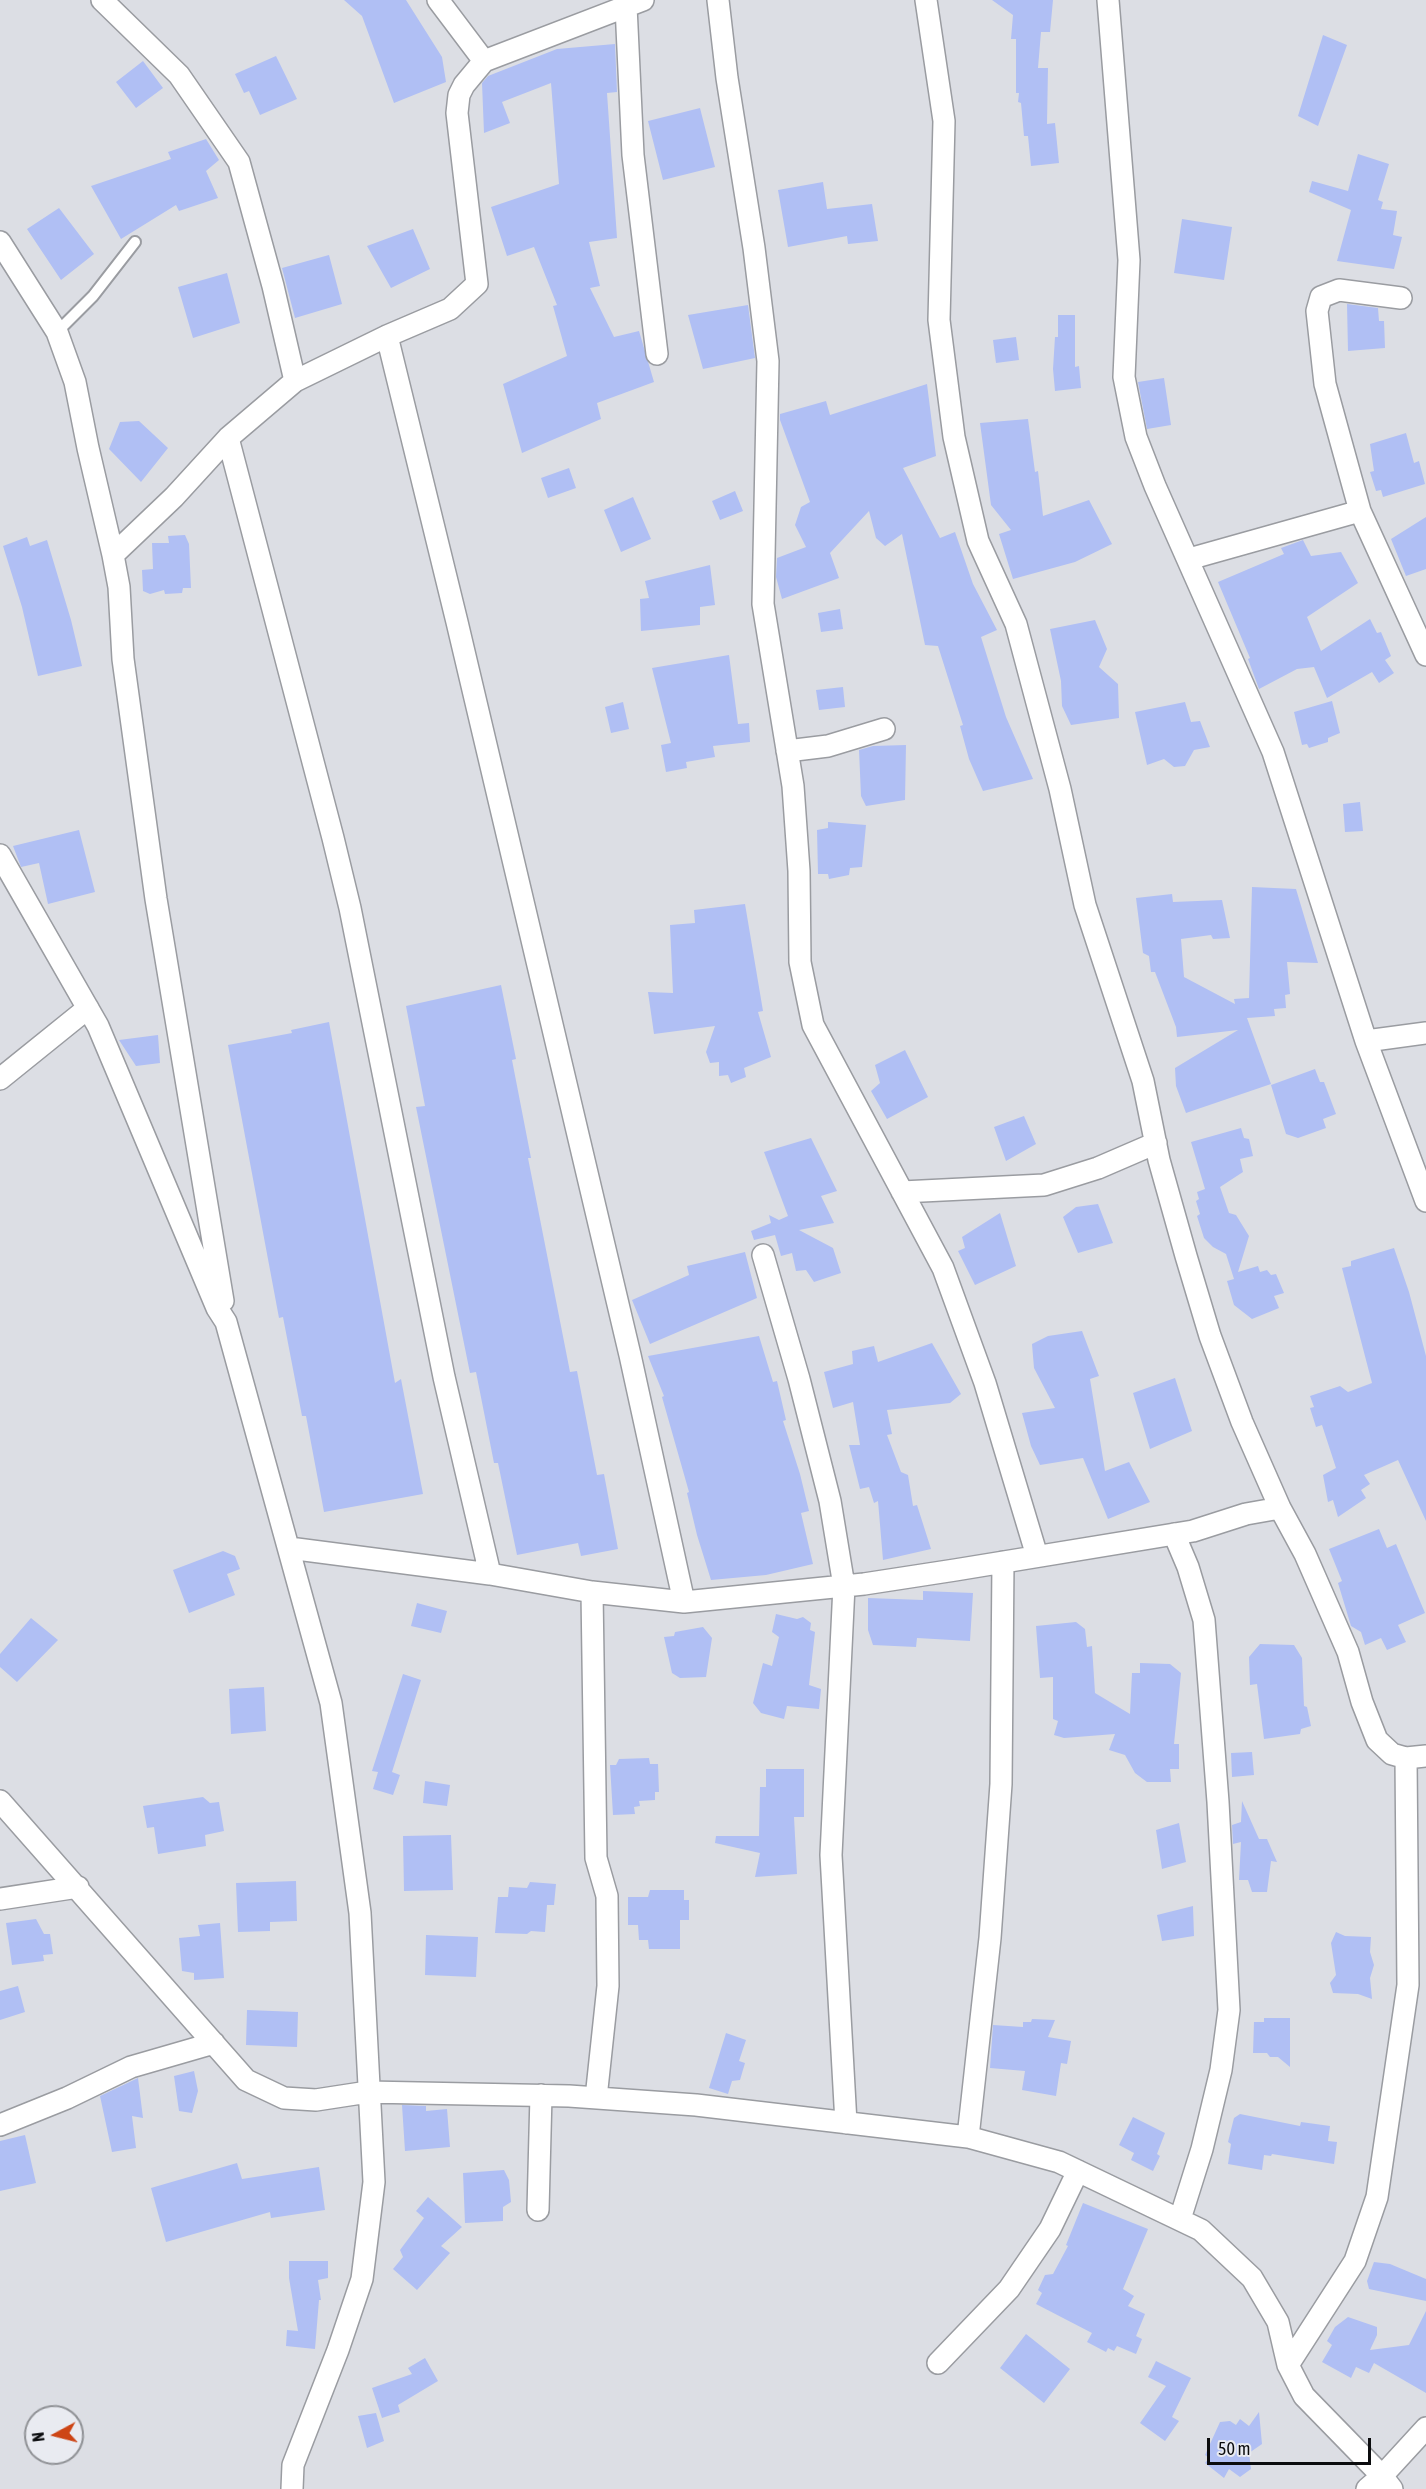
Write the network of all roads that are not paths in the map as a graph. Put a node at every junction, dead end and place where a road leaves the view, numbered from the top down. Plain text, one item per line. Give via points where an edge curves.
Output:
1 (102, 0) edge
2 (438, 0) edge
3 (717, 0) edge
4 (926, 0) edge
5 (1108, 0) edge
6 (634, 3) edge
7 (484, 61) junction
8 (0, 242) edge
9 (135, 242) dead end
10 (1401, 298) dead end
11 (57, 332) junction
12 (387, 336) junction
13 (657, 354) dead end
14 (295, 381) junction
15 (228, 438) junction
16 (1360, 511) junction
17 (113, 555) junction
18 (1189, 559) junction
19 (1426, 655) edge
20 (884, 729) dead end
21 (788, 751) junction
22 (0, 855) edge
23 (88, 1008) junction
24 (1426, 1033) edge
25 (1366, 1041) junction
26 (0, 1078) edge
27 (1156, 1143) junction
28 (902, 1192) junction
29 (1426, 1201) edge
30 (763, 1255) dead end
31 (226, 1322) junction
32 (1280, 1508) junction
33 (1174, 1534) junction
34 (290, 1548) junction
35 (1037, 1556) junction
36 (1003, 1562) junction
37 (490, 1574) junction
38 (844, 1586) junction
39 (591, 1592) junction
40 (684, 1602) junction
41 (1416, 1757) edge
42 (0, 1801) edge
43 (78, 1887) junction
44 (0, 1899) edge
45 (214, 2043) junction
46 (368, 2092) junction
47 (541, 2095) junction
48 (596, 2098) junction
49 (846, 2122) junction
50 (0, 2125) edge
51 (968, 2137) junction
52 (1078, 2171) junction
53 (537, 2210) dead end
54 (1180, 2219) junction
55 (938, 2363) dead end
56 (1288, 2365) junction
57 (1426, 2428) edge
58 (293, 2465) junction
59 (1380, 2485) edge
60 (275, 2489) edge
61 (292, 2489) edge

1 - 14 street via 179,75 239,162
2 - 7 street
3 - 21 street via 768,361 763,604
4 - 27 street via 944,121 939,320 954,436 978,541 1016,624 1060,789 1085,905 1143,1081
5 - 18 street via 1129,260 1124,377 1136,437
6 - 7 street
6 - 13 street via 633,155
7 - 12 street via 464,85 457,113 477,284 450,309
8 - 11 street
9 - 11 lane via 93,296
10 - 16 street via 1340,290 1321,297 1317,311 1325,384
11 - 17 street via 75,382
12 - 14 street
12 - 40 street via 630,1355
14 - 15 street
15 - 17 street
15 - 37 street via 338,858 444,1377
16 - 18 street
16 - 19 street
17 - 31 street via 156,899
18 - 25 street via 1272,752
20 - 21 street via 828,746
21 - 28 street via 799,871 800,962 813,1025
22 - 23 street
23 - 26 street
23 - 31 street
24 - 25 street
25 - 29 street
27 - 28 street via 1098,1168 1044,1185
27 - 32 street via 1210,1336
28 - 35 street via 947,1279 985,1383
30 - 38 street via 830,1501
31 - 34 street
32 - 33 street
32 - 41 street via 1348,1652 1377,1740 1392,1754
33 - 35 street
33 - 54 street via 1204,1620 1229,2010 1221,2070
34 - 37 street
34 - 46 street via 331,1703 360,1913
35 - 36 street
36 - 38 street
36 - 51 street via 1001,1784 990,1938
37 - 39 street
38 - 40 street
38 - 49 street via 831,1855
39 - 40 street
39 - 48 street via 596,1858 607,1896 608,1986
41 - 56 street via 1408,1985 1377,2197 1354,2261
42 - 43 street
43 - 44 street
43 - 45 street
45 - 46 street via 246,2080 284,2098 316,2100
45 - 50 street via 130,2067
46 - 47 street
46 - 58 street via 374,2182 362,2278
47 - 48 street
47 - 53 street
48 - 49 street
49 - 51 street
51 - 52 street
52 - 54 street
52 - 55 street via 1050,2229 1009,2289
54 - 56 street via 1202,2230 1252,2278 1278,2322
56 - 59 street via 1304,2396
57 - 59 street
58 - 60 street
58 - 61 street

